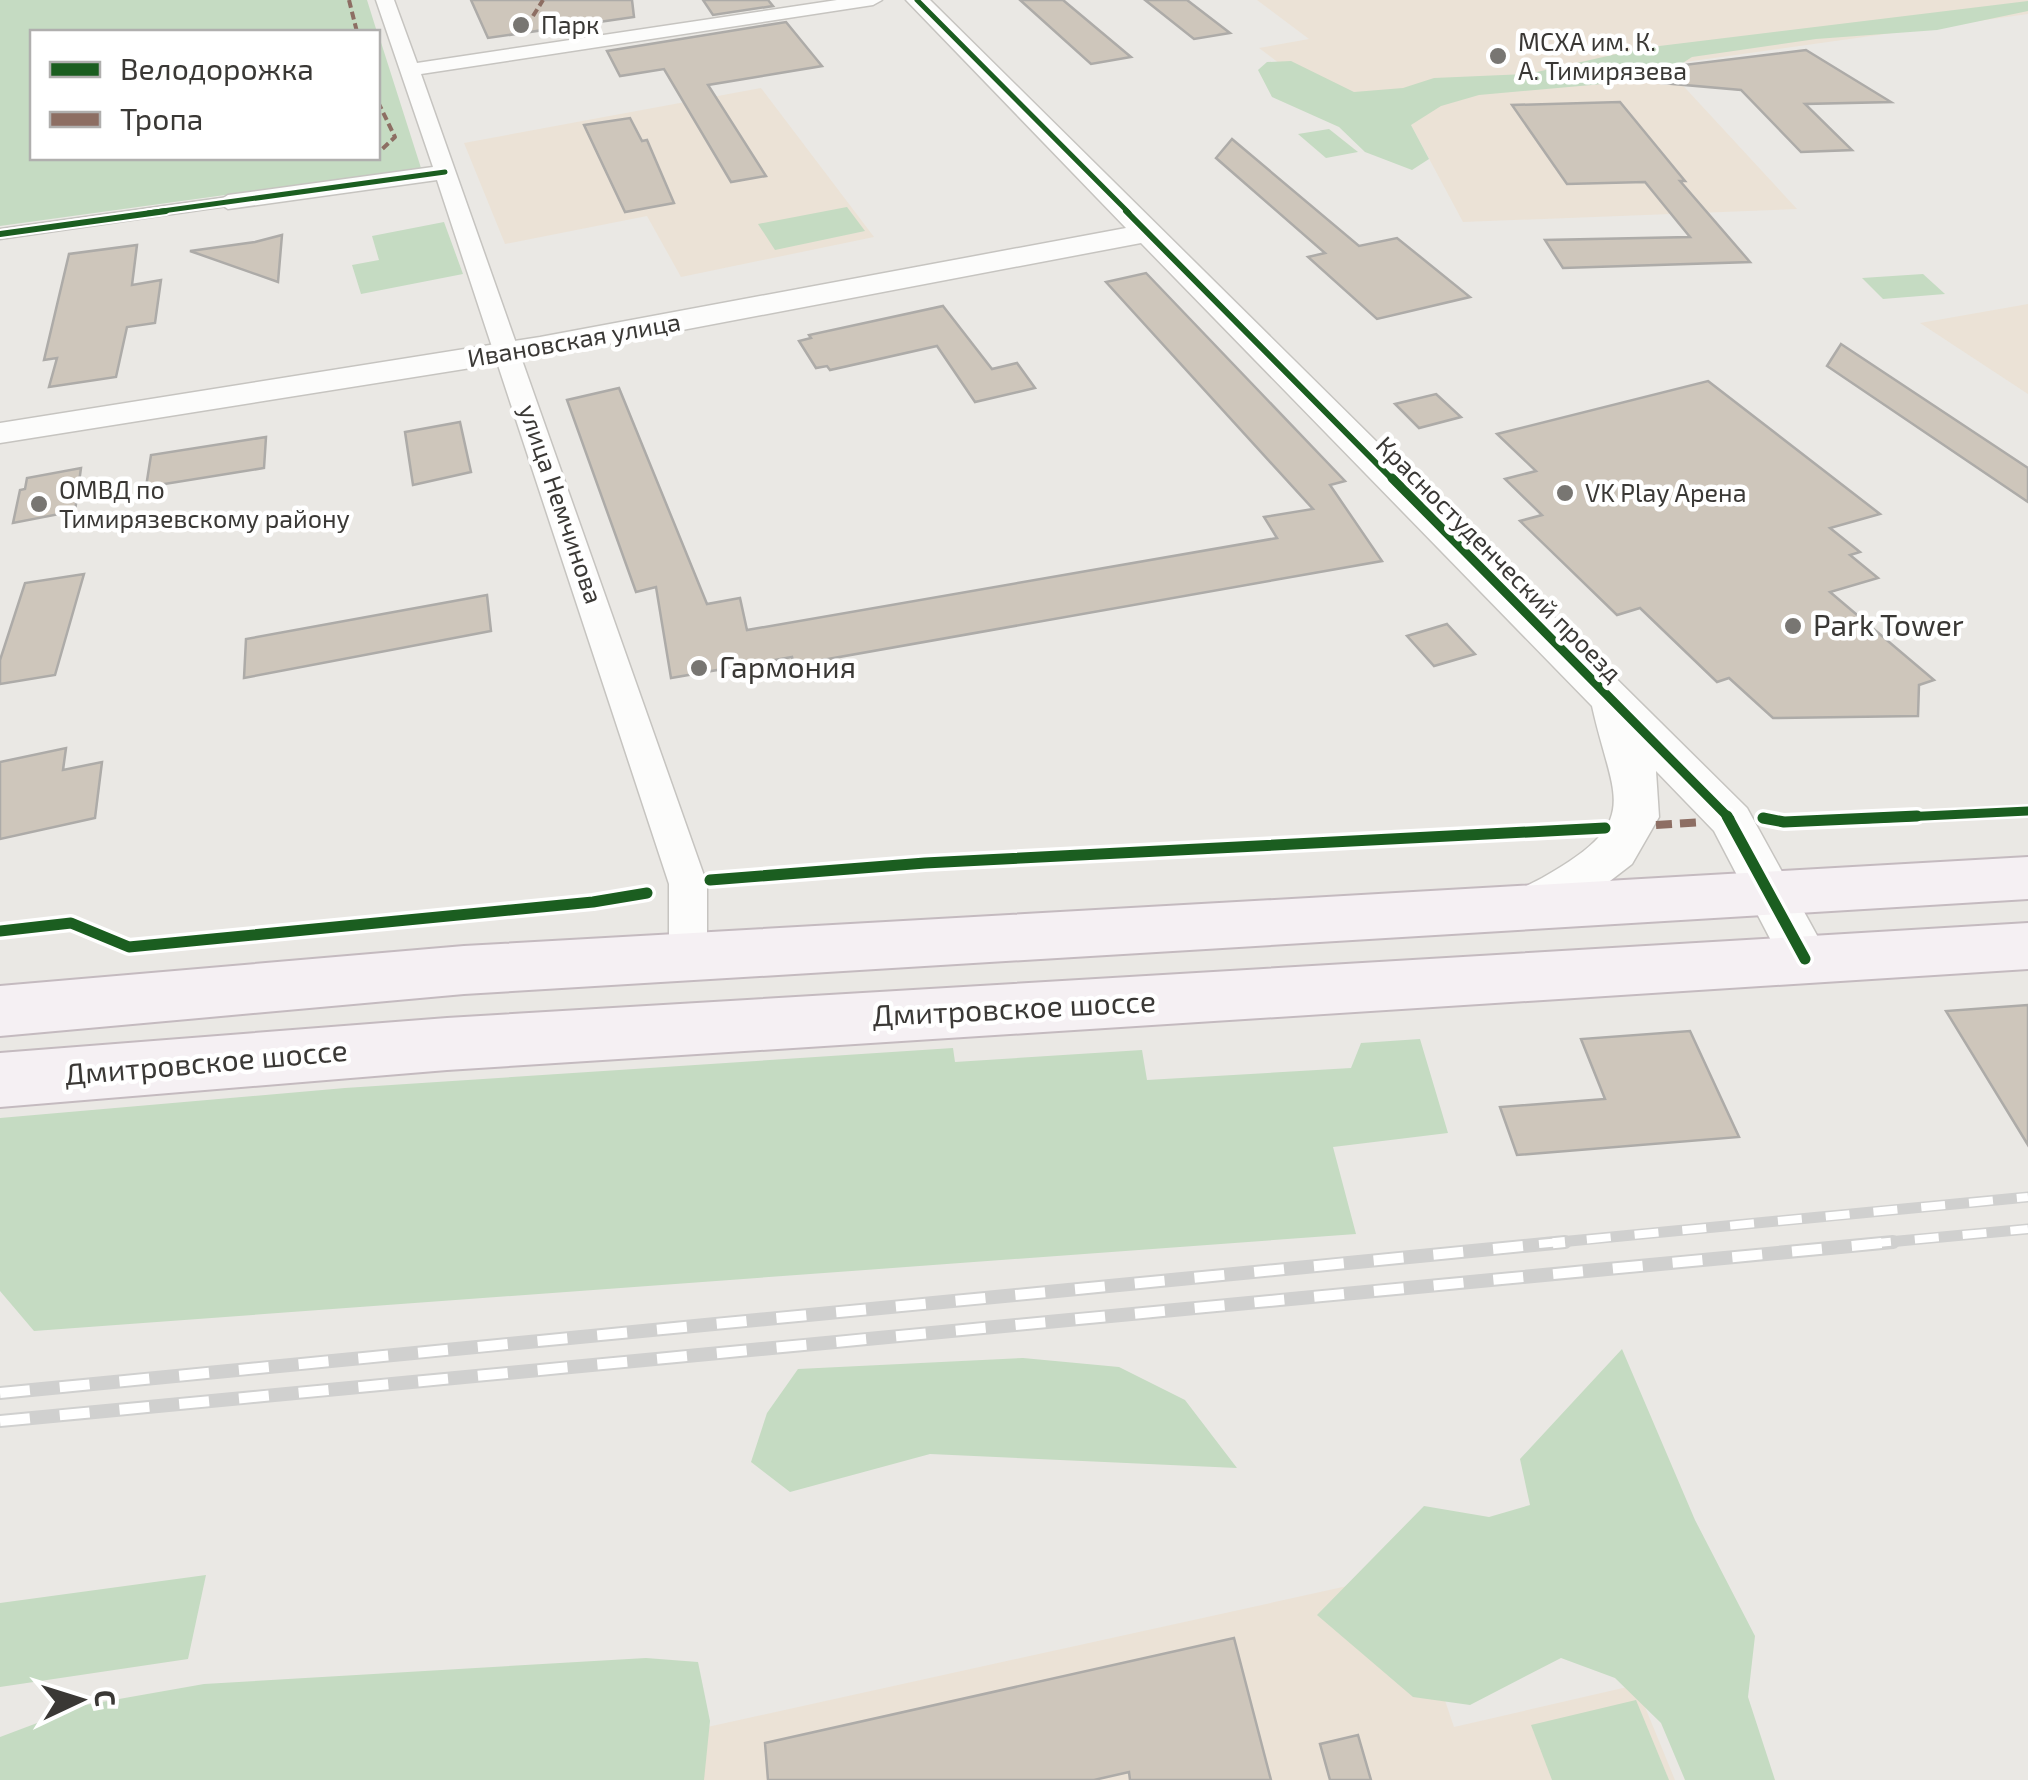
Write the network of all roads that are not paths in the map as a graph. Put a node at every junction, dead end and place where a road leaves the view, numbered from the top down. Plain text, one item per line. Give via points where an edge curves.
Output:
1 (385, 0) edge
2 (872, 0) edge
3 (918, 0) edge
4 (410, 70) junction
5 (445, 172) junction
6 (228, 202) joint
7 (1145, 233) junction
8 (0, 234) edge
9 (509, 352) junction
10 (0, 433) edge
11 (1610, 699) junction
12 (2028, 878) edge
13 (1769, 892) junction
14 (1525, 910) junction
15 (2028, 946) edge
16 (688, 957) junction
17 (1806, 959) junction
18 (0, 1010) edge
19 (0, 1080) edge

1 - 4 street, улица Немчинова
2 - 4 street
3 - 7 street, Красностуденческий проезд
4 - 5 street, улица Немчинова
5 - 6 street
5 - 9 street, улица Немчинова
6 - 8 street
7 - 9 street, Ивановская улица
7 - 11 street, Красностуденческий проезд
9 - 10 street, Ивановская улица
9 - 16 street, улица Немчинова via 688,884
11 - 13 street, Красностуденческий проезд via 1731,820
11 - 14 street via 1639,799 1634,826 1603,864
12 - 13 main road
13 - 14 main road
13 - 17 street, Красностуденческий проезд
14 - 16 main road
15 - 17 main road, Дмитровское шоссе
16 - 18 main road
17 - 19 main road, Дмитровское шоссе via 447,1044

